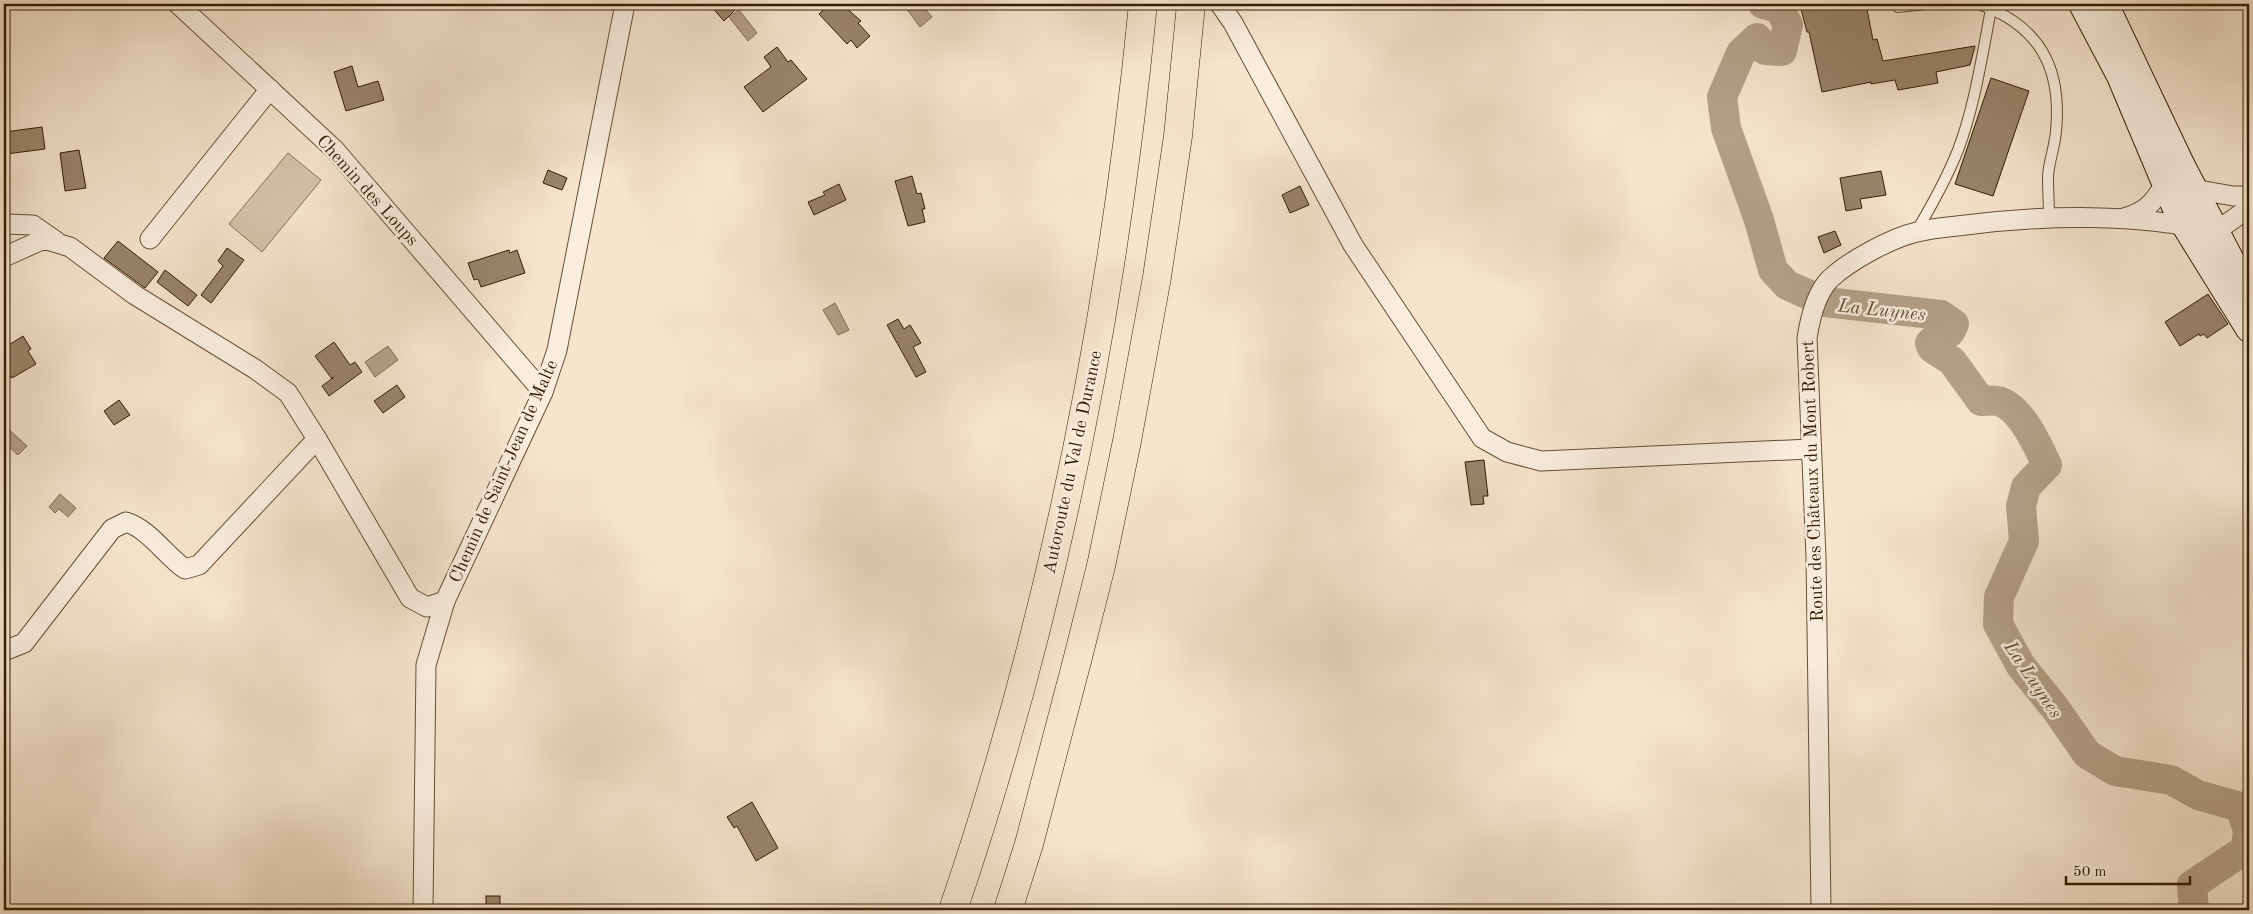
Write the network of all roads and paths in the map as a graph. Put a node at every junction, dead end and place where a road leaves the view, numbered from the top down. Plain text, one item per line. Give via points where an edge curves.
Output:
1 (178, 4) edge
2 (625, 4) edge
3 (1143, 4) edge
4 (1191, 4) edge
5 (1220, 4) edge
6 (1926, 4) edge
7 (1979, 4) edge
8 (2082, 4) edge
9 (2105, 4) edge
10 (1992, 6) edge
11 (1898, 7) dead end
12 (270, 89) junction
13 (2165, 184) junction
14 (2193, 188) junction
15 (2249, 196) edge
16 (2249, 208) edge
17 (2049, 218) junction
18 (2115, 220) junction
19 (4, 224) edge
20 (2184, 224) junction
21 (1916, 232) junction
22 (2215, 232) junction
23 (150, 239) dead end
24 (59, 244) junction
25 (4, 256) edge
26 (2249, 295) edge
27 (2249, 329) edge
28 (543, 392) junction
29 (317, 439) junction
30 (1810, 449) junction
31 (445, 601) junction
32 (4, 652) edge
33 (423, 910) edge
34 (953, 910) edge
35 (1008, 910) edge
36 (1821, 910) edge

1 - 12 street, Chemin des Loups
2 - 28 street, Chemin de Saint-Jean de Malte via 557,350
3 - 34 highway, Autoroute du Val de Durance via 1134,101 1110,274 1085,410 1038,620
4 - 35 highway via 1178,136 1157,277 1127,441 1091,604 1029,844
5 - 30 street via 1353,245 1482,438 1508,452 1540,461
6 - 11 lane
7 - 10 lane
8 - 13 main road via 2120,76
9 - 14 main road
10 - 17 lane via 2020,24 2038,42 2051,70 2057,99 2056,130 2048,174
10 - 21 lane via 1959,148
12 - 23 street
12 - 28 street, Chemin des Loups via 335,150
13 - 14 street
13 - 18 street via 2153,204 2136,215
13 - 20 main road
14 - 15 street
14 - 22 main road
16 - 22 street
17 - 18 street, Route des Châteaux du Mont Robert
17 - 21 street, Route des Châteaux du Mont Robert via 2016,218
18 - 20 street, Route des Châteaux du Mont Robert
19 - 24 street via 33,225
20 - 22 street, Route des Châteaux du Mont Robert
20 - 27 main road
21 - 30 street, Route des Châteaux du Mont Robert via 1886,244 1829,280 1812,311 1807,338
22 - 26 main road
24 - 25 street via 44,239
24 - 29 street via 70,247 136,295 288,394
28 - 31 street, Chemin de Saint-Jean de Malte
29 - 31 street via 410,598 427,607
29 - 32 street via 199,564 185,569 137,525 126,522 112,528 24,643
30 - 36 street, Route des Châteaux du Mont Robert via 1816,576
31 - 33 street, Chemin de Saint-Jean de Malte via 426,665

